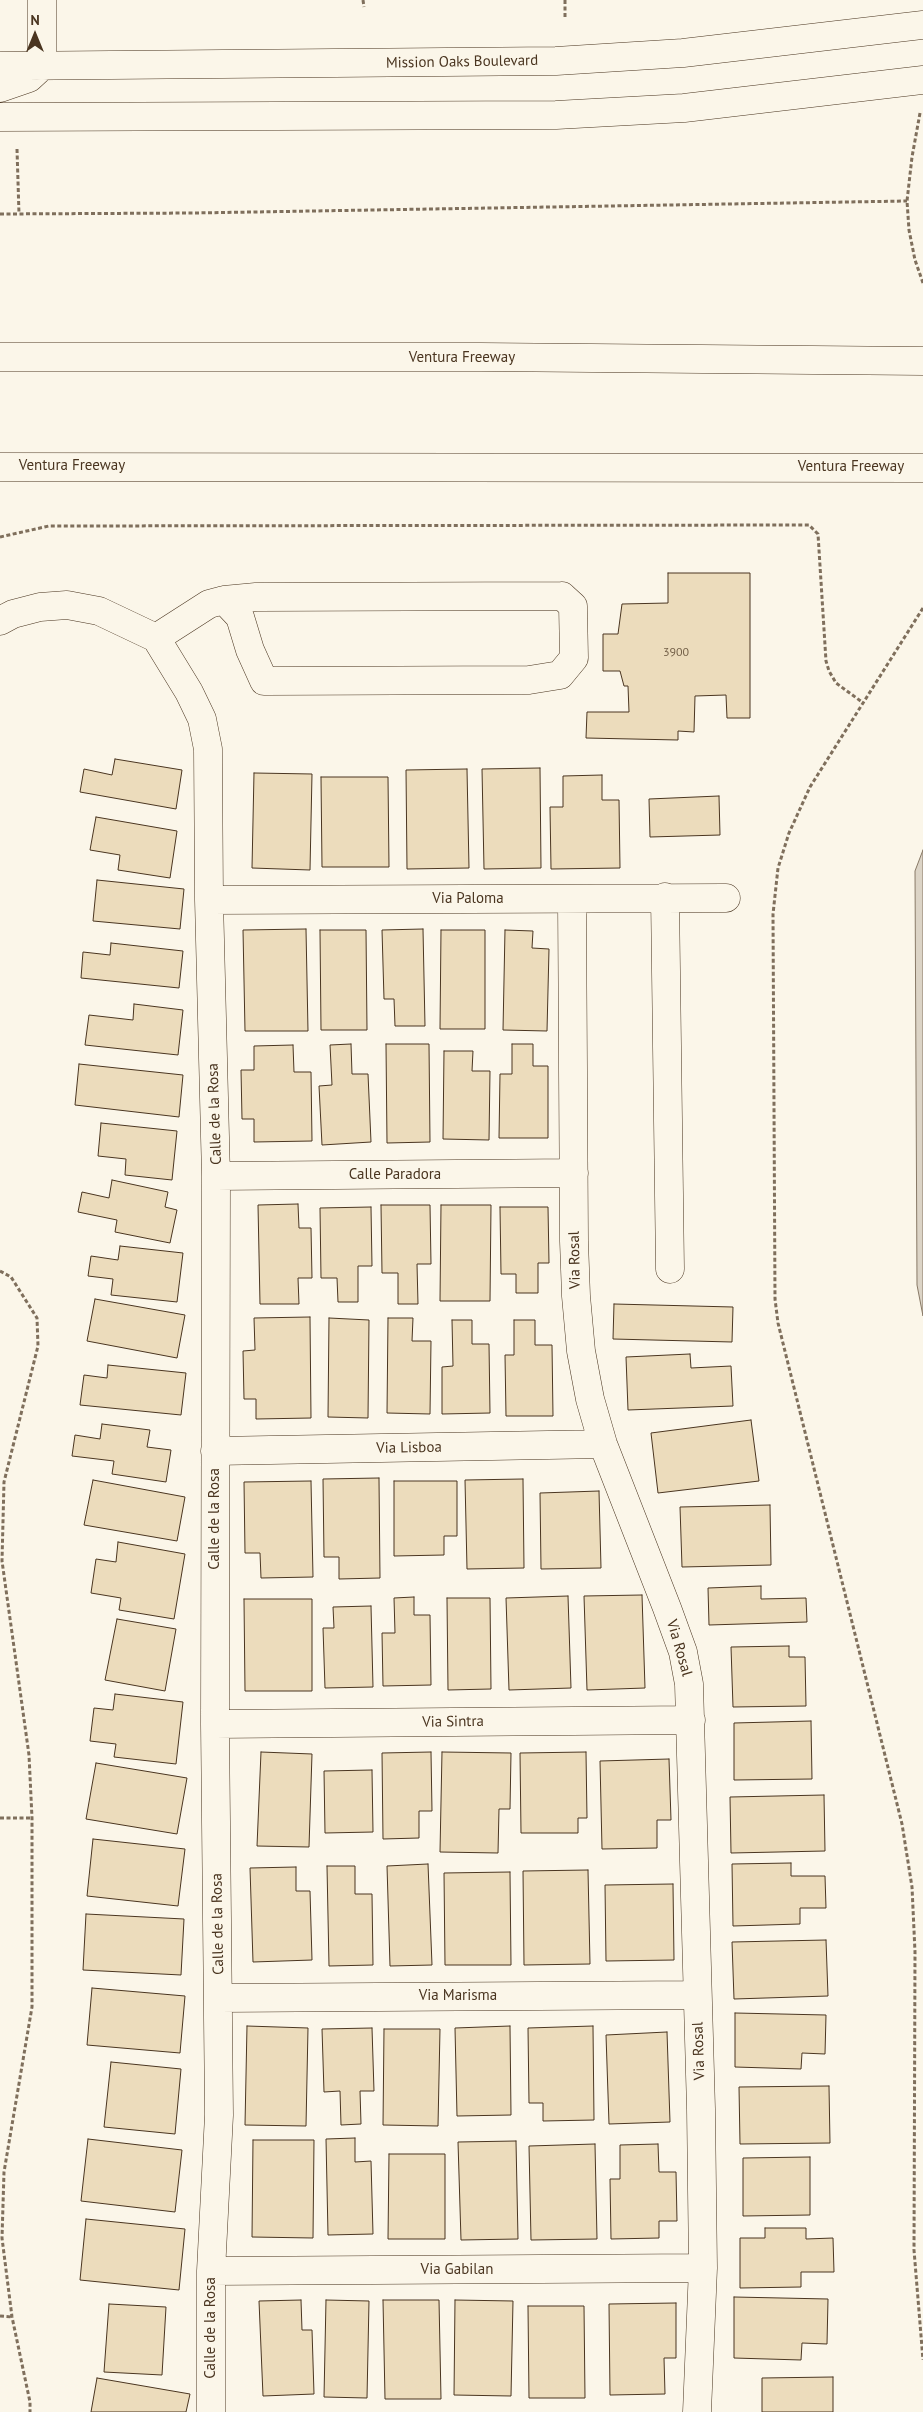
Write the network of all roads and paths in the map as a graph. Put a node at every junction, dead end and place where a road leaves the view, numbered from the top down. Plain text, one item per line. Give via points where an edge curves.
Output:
1 (42, 0) edge
2 (364, 0) edge
3 (565, 0) edge
4 (364, 7) dead end
5 (565, 17) dead end
6 (923, 26) edge
7 (0, 66) edge
8 (42, 66) junction
9 (923, 80) edge
10 (0, 88) edge
11 (921, 109) dead end
12 (8, 117) edge
13 (908, 201) junction
14 (0, 214) edge
15 (19, 214) junction
16 (923, 283) edge
17 (0, 357) edge
18 (923, 361) edge
19 (0, 466) edge
20 (923, 468) edge
21 (0, 537) edge
22 (224, 600) junction
23 (923, 608) edge
24 (0, 622) edge
25 (156, 638) junction
26 (862, 702) junction
27 (665, 897) junction
28 (726, 898) dead end
29 (572, 899) junction
30 (209, 900) junction
31 (574, 1174) junction
32 (216, 1176) junction
33 (670, 1269) dead end
34 (0, 1271) edge
35 (603, 1444) junction
36 (215, 1451) junction
37 (691, 1720) junction
38 (215, 1724) junction
39 (0, 1818) edge
40 (32, 1818) junction
41 (698, 1995) junction
42 (219, 1998) junction
43 (703, 2268) junction
44 (211, 2271) junction
45 (0, 2316) edge
46 (12, 2317) junction
47 (923, 2360) edge
48 (30, 2412) edge
49 (211, 2412) edge
50 (697, 2412) edge

1 - 8 main road
2 - 4 path
3 - 5 path
6 - 8 main road, Mission Oaks Boulevard via 683,53 556,61
7 - 8 main road, Mission Oaks Boulevard
8 - 10 main road via 29,78
9 - 12 main road via 684,108 556,115
11 - 13 path
12 - 15 path
13 - 15 path
13 - 16 path via 909,230
14 - 15 path
17 - 18 main road, Ventura Freeway
19 - 20 main road, Ventura Freeway
21 - 26 path via 49,526 809,525 818,534 828,671 836,683
22 - 22 main road via 240,617 264,681 529,680 560,675 574,658 573,606 562,596 256,597
22 - 25 main road via 209,604
23 - 26 path
24 - 25 main road via 13,614 40,607 67,605 100,612
25 - 30 main road, Calle de la Rosa via 189,692 202,719 207,742
26 - 47 path via 810,787 789,833 778,868 774,914 775,1299 778,1323 902,1824 912,1887 915,1952 914,2250
27 - 28 main road, Via Paloma
27 - 29 main road, Via Paloma
27 - 33 main road
29 - 30 main road, Via Paloma
29 - 31 main road, Via Rosal
30 - 32 main road, Calle de la Rosa
31 - 32 main road, Calle Paradora
31 - 35 main road, Via Rosal via 576,1296 581,1351
32 - 36 main road, Calle de la Rosa
34 - 40 path via 11,1277 37,1318 38,1346 4,1482 2,1561 29,1755
35 - 36 main road, Via Lisboa
35 - 37 main road, Via Rosal via 683,1652
36 - 38 main road, Calle de la Rosa
37 - 38 main road, Via Sintra
37 - 41 main road, Via Rosal
38 - 42 main road, Calle de la Rosa
39 - 40 path
40 - 46 path via 32,2007 4,2181 2,2238
41 - 42 main road, Via Marisma
41 - 43 main road, Via Rosal
42 - 44 main road, Calle de la Rosa via 219,2115
43 - 44 main road, Via Gabilan
43 - 50 main road, Via Rosal
44 - 49 main road, Calle de la Rosa
45 - 46 path
46 - 48 path

